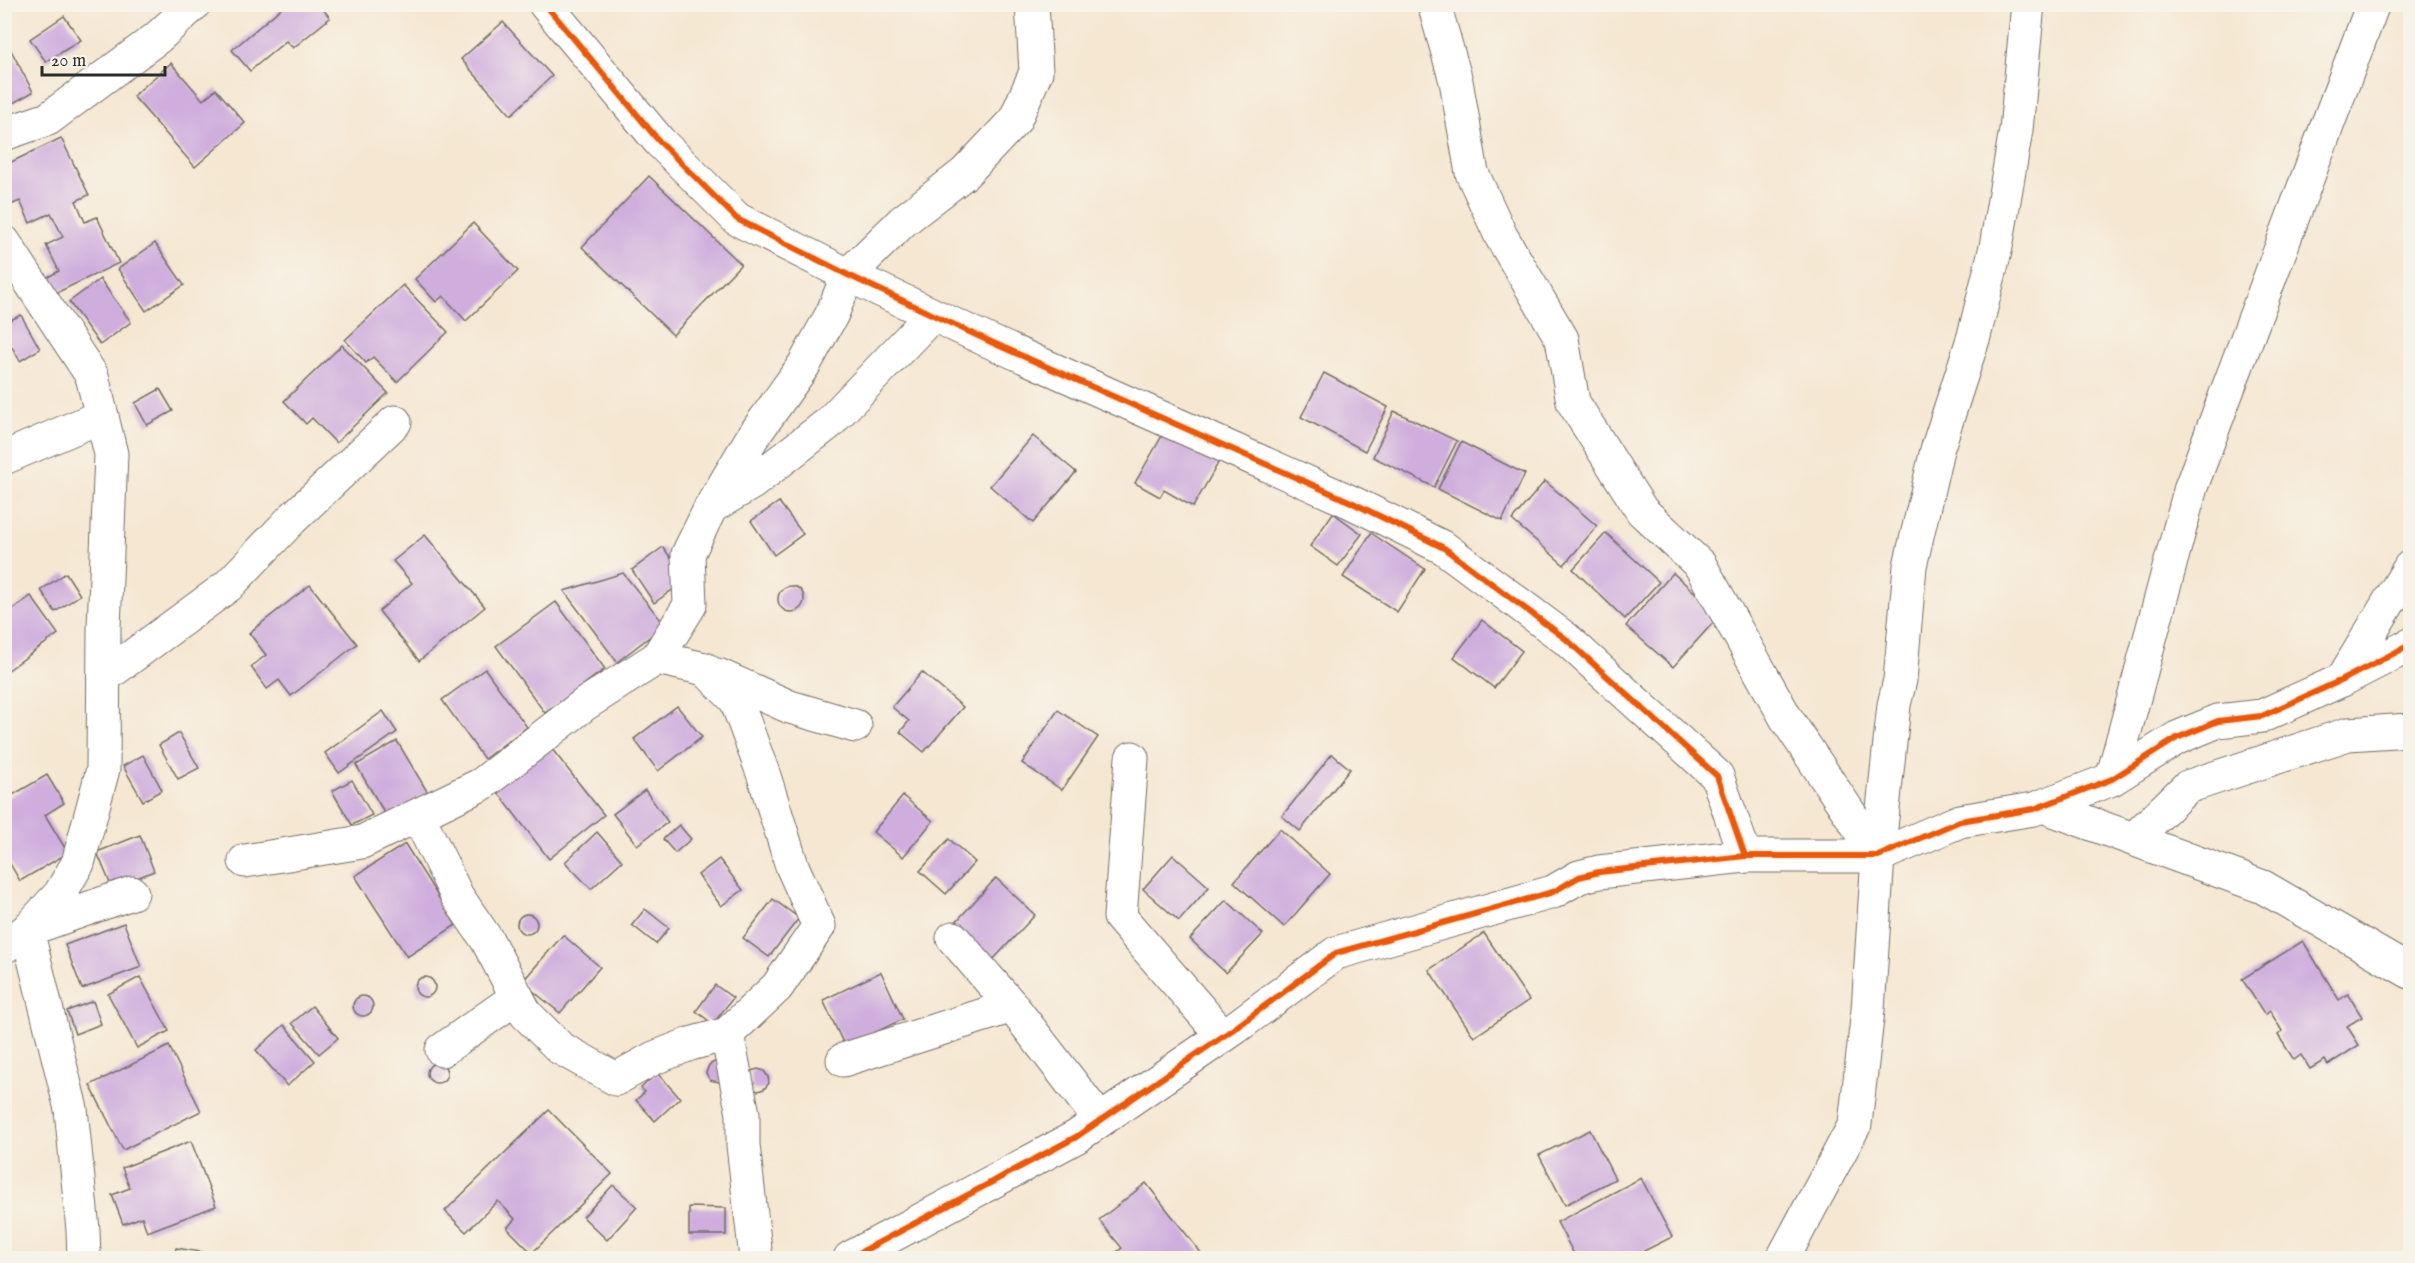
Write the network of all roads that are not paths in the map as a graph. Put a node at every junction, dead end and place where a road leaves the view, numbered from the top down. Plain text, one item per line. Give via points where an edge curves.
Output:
1 (194, 4) edge
2 (545, 4) edge
3 (1032, 4) edge
4 (1434, 4) edge
5 (2028, 4) edge
6 (2373, 4) edge
7 (4, 134) edge
8 (4, 242) edge
9 (848, 275) junction
10 (932, 315) junction
11 (102, 416) junction
12 (394, 422) dead end
13 (4, 458) edge
14 (711, 507) junction
15 (2410, 567) edge
16 (2410, 645) edge
17 (657, 658) junction
18 (705, 669) junction
19 (104, 677) junction
20 (2343, 680) junction
21 (855, 726) dead end
22 (2410, 730) edge
23 (1132, 758) dead end
24 (2112, 779) junction
25 (2043, 806) junction
26 (418, 815) junction
27 (2134, 839) junction
28 (1744, 856) junction
29 (1878, 856) junction
30 (244, 861) dead end
31 (132, 893) dead end
32 (16, 938) edge
33 (953, 938) dead end
34 (2410, 972) edge
35 (517, 997) junction
36 (1012, 1006) junction
37 (727, 1034) junction
38 (1223, 1036) junction
39 (442, 1050) dead end
40 (843, 1060) dead end
41 (1100, 1120) junction
42 (84, 1258) edge
43 (756, 1258) edge
44 (850, 1258) edge
45 (1783, 1258) edge

1 - 7 street via 157,38 48,119
2 - 9 street via 659,141 737,219
3 - 9 street via 1036,72 1016,120 965,173 903,221
4 - 29 street via 1456,81 1472,173 1501,236 1562,339 1573,402 1642,511 1700,565 1785,718
5 - 29 street via 2016,130 1996,247 1974,336 1937,450 1910,566
6 - 24 street via 2191,487
8 - 11 street via 92,376
9 - 10 street
9 - 14 street via 804,365 752,438
10 - 14 street via 829,423 752,483
10 - 28 street via 1351,502 1444,548 1566,639 1717,776
11 - 13 street
11 - 19 street via 111,454
12 - 19 street via 228,586
14 - 17 street via 688,554 690,605
15 - 20 street
16 - 20 street
17 - 18 street
17 - 26 street via 585,704 482,784
18 - 21 street via 790,707
18 - 37 street via 736,700 792,866 819,926 777,987
19 - 32 street via 103,769 78,863 60,894
20 - 24 street via 2262,716 2218,721 2187,734
22 - 27 street via 2348,734 2187,787
23 - 38 street via 1120,917
24 - 25 street
25 - 27 street
25 - 29 street via 1959,821
26 - 30 street via 362,842
26 - 35 street via 457,896 487,940
27 - 34 street via 2263,887
28 - 29 street
28 - 38 street via 1579,877 1553,892 1336,953
29 - 45 street via 1868,1010 1855,1124
31 - 32 street
32 - 42 street via 70,1109
33 - 36 street
35 - 37 street via 526,1014 560,1048 616,1079 672,1051
35 - 39 street
36 - 40 street
36 - 41 street
37 - 43 street via 743,1114
38 - 41 street
41 - 44 street via 1076,1137

